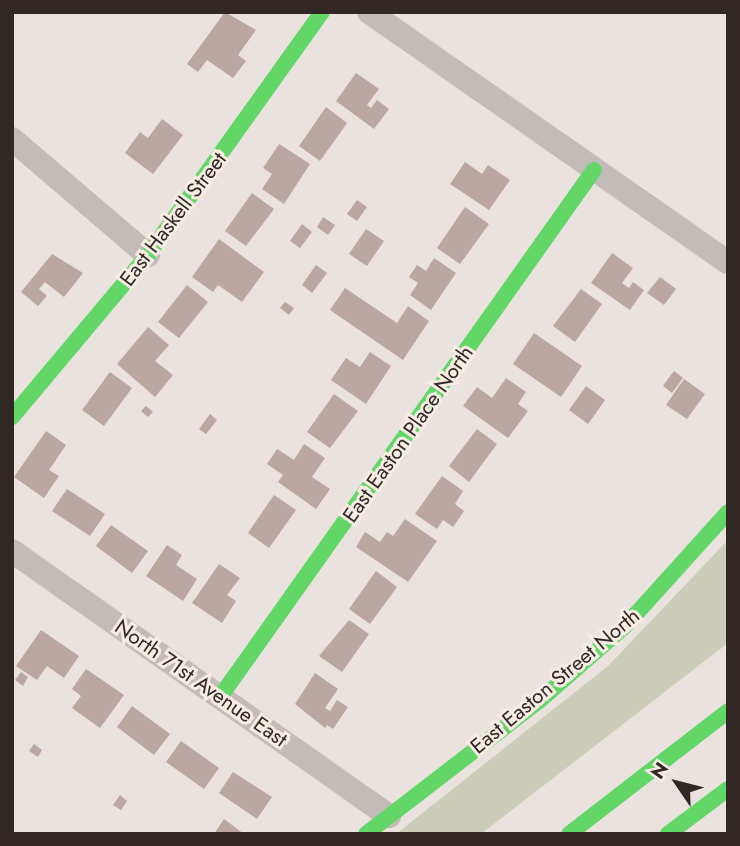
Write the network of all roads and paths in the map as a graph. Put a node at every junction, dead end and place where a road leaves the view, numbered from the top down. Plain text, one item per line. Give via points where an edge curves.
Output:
1 (322, 12) edge
2 (369, 12) edge
3 (12, 139) edge
4 (594, 170) junction
5 (148, 255) junction
6 (728, 262) edge
7 (12, 417) edge
8 (728, 512) edge
9 (12, 551) edge
10 (220, 697) junction
11 (728, 710) edge
12 (728, 789) edge
13 (389, 816) junction
14 (366, 834) edge
15 (569, 834) edge
16 (668, 834) edge

1 - 5 main road, East Haskell Street
2 - 4 street
3 - 5 street
4 - 6 street
4 - 10 main road, East Easton Place North
5 - 7 main road, East Haskell Street
8 - 13 main road, East Easton Street North via 626,625 539,701
9 - 10 street, North 71st Avenue East
10 - 13 street, North 71st Avenue East
11 - 15 main road
12 - 16 main road
13 - 14 main road, East Easton Street North

